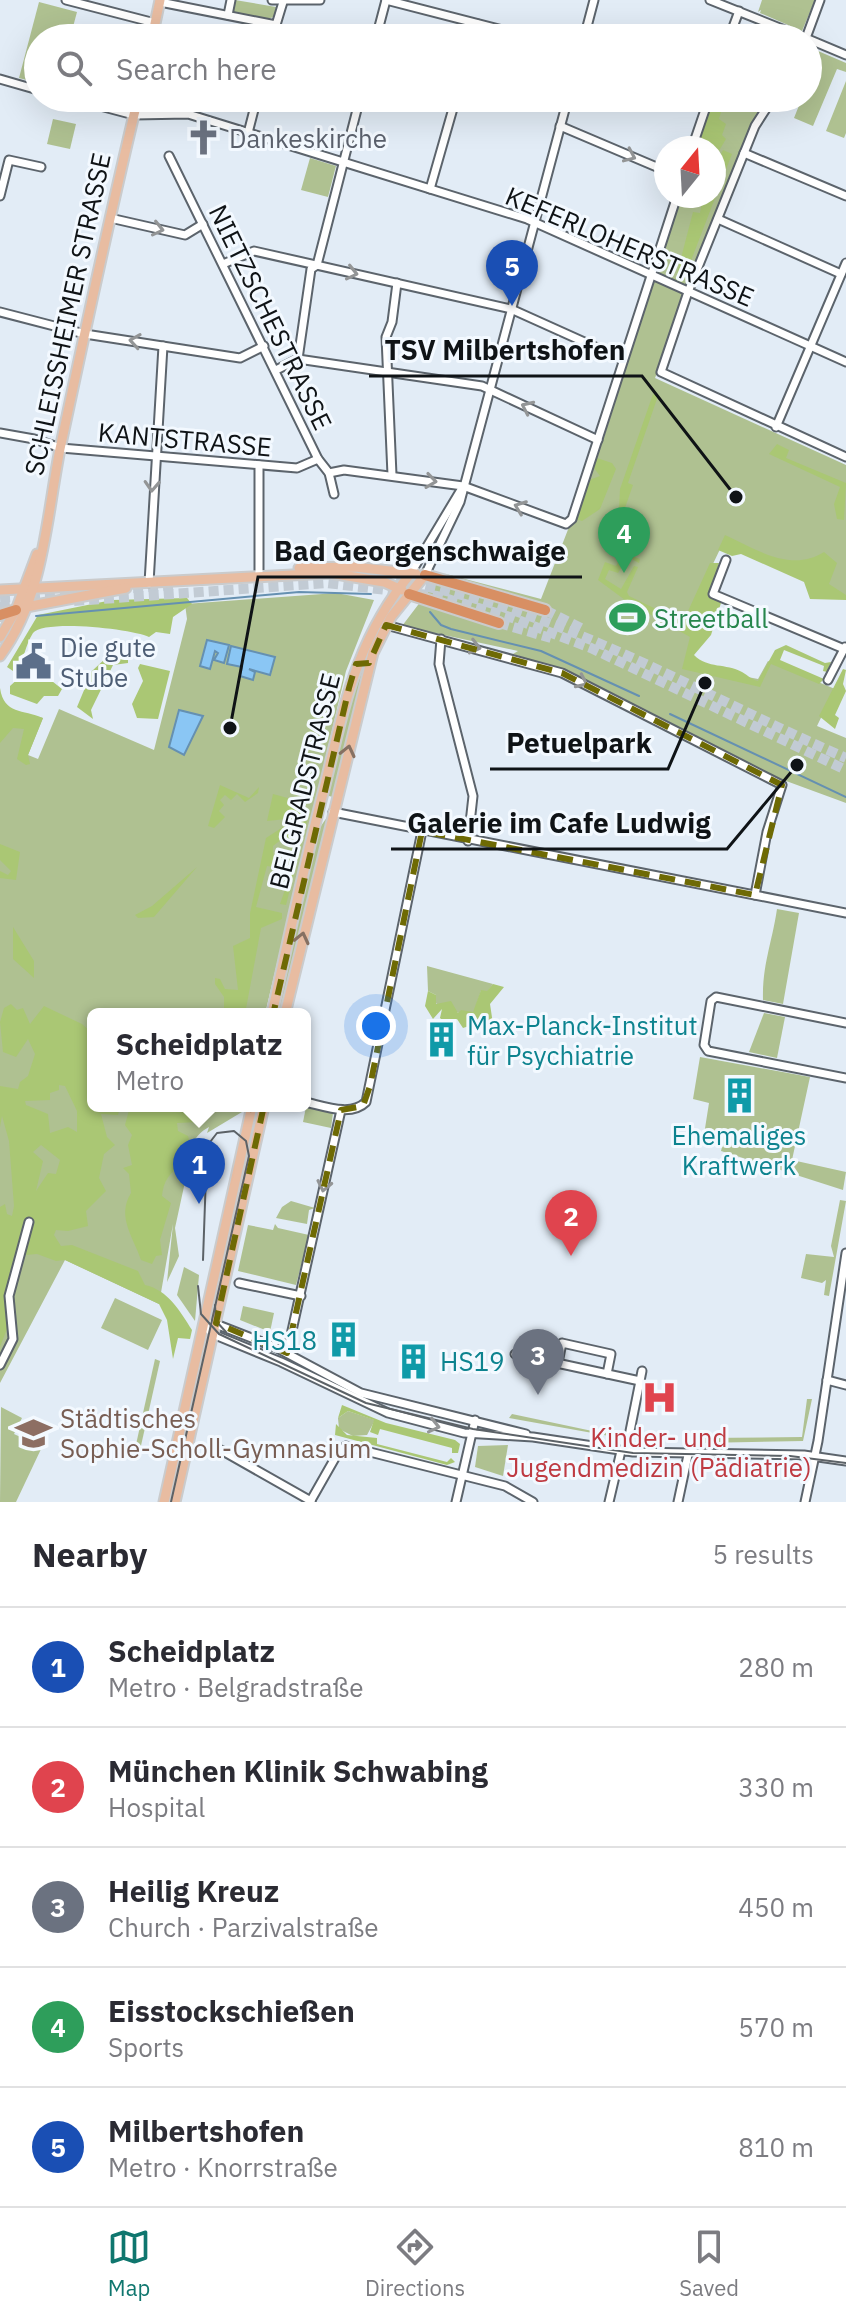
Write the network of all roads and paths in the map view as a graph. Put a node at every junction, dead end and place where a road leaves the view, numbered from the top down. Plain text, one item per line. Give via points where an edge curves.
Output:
1 (66, 0) edge
2 (231, 0) edge
3 (272, 0) edge
4 (320, 0) edge
5 (386, 0) edge
6 (594, 0) edge
7 (710, 0) edge
8 (820, 0) edge
9 (160, 1) edge
10 (283, 2) junction
11 (739, 11) junction
12 (228, 15) junction
13 (155, 23) joint
14 (271, 24) edge
15 (276, 24) edge
16 (380, 24) edge
17 (478, 24) edge
18 (588, 24) edge
19 (734, 24) edge
20 (771, 24) edge
21 (811, 24) edge
22 (822, 45) edge
23 (846, 55) edge
24 (0, 79) edge
25 (24, 86) edge
26 (123, 112) edge
27 (135, 112) edge
28 (253, 112) edge
29 (356, 112) edge
30 (452, 112) edge
31 (564, 112) edge
32 (704, 112) edge
33 (766, 112) edge
34 (134, 115) junction
35 (560, 126) junction
36 (248, 133) junction
37 (696, 136) edge
38 (744, 153) junction
39 (169, 156) dead end
40 (343, 161) junction
41 (654, 166) edge
42 (41, 167) dead end
43 (430, 189) junction
44 (0, 196) edge
45 (846, 196) edge
46 (673, 208) edge
47 (110, 218) junction
48 (718, 219) junction
49 (534, 223) junction
50 (203, 224) junction
51 (846, 263) edge
52 (223, 264) junction
53 (317, 265) junction
54 (651, 274) junction
55 (841, 274) junction
56 (397, 283) junction
57 (688, 292) junction
58 (511, 309) junction
59 (0, 312) edge
60 (85, 334) junction
61 (808, 345) junction
62 (163, 346) junction
63 (264, 346) junction
64 (298, 359) junction
65 (622, 359) junction
66 (846, 362) edge
67 (276, 370) junction
68 (385, 374) junction
69 (491, 389) junction
70 (776, 427) junction
71 (0, 433) edge
72 (598, 440) junction
73 (61, 448) junction
74 (154, 456) junction
75 (846, 457) edge
76 (318, 459) junction
77 (259, 465) junction
78 (329, 473) junction
79 (392, 475) junction
80 (463, 486) junction
81 (334, 494) dead end
82 (726, 560) dead end
83 (411, 573) junction
84 (264, 574) junction
85 (425, 575) junction
86 (144, 583) junction
87 (30, 588) junction
88 (398, 588) junction
89 (0, 590) edge
90 (409, 594) junction
91 (29, 606) junction
92 (16, 610) junction
93 (545, 610) tunnel mouth
94 (0, 615) edge
95 (499, 623) tunnel mouth
96 (386, 625) junction
97 (0, 637) edge
98 (441, 639) junction
99 (845, 647) edge
100 (362, 648) junction
101 (373, 653) junction
102 (0, 656) edge
103 (843, 660) edge
104 (356, 664) junction
105 (369, 665) junction
106 (828, 680) dead end
107 (333, 812) junction
108 (422, 831) junction
109 (468, 841) junction
110 (755, 895) junction
111 (846, 913) edge
112 (273, 1008) edge
113 (286, 1008) edge
114 (846, 1023) edge
115 (846, 1078) edge
116 (311, 1103) edge
117 (341, 1110) junction
118 (252, 1112) edge
119 (263, 1112) edge
120 (29, 1222) dead end
121 (846, 1254) edge
122 (239, 1283) dead end
123 (301, 1296) junction
124 (837, 1314) junction
125 (846, 1316) edge
126 (216, 1323) junction
127 (203, 1325) junction
128 (213, 1334) junction
129 (287, 1353) junction
130 (515, 1354) dead end
131 (558, 1363) junction
132 (0, 1365) edge
133 (642, 1371) dead end
134 (607, 1374) junction
135 (827, 1380) junction
136 (640, 1381) junction
137 (846, 1385) edge
138 (475, 1420) junction
139 (472, 1434) junction
140 (533, 1437) junction
141 (221, 1450) dead end
142 (624, 1451) junction
143 (688, 1455) junction
144 (815, 1456) junction
145 (846, 1461) edge
146 (462, 1474) junction
147 (311, 1501) edge
148 (164, 1502) edge
149 (175, 1502) edge
150 (456, 1502) edge
151 (533, 1502) edge
152 (609, 1502) edge
153 (678, 1502) edge
154 (805, 1502) edge

1 - 13 street
2 - 12 street
3 - 10 street
4 - 10 street
5 - 16 street
5 - 17 street
6 - 18 street
7 - 11 street
8 - 21 street
9 - 12 street
9 - 13 main road
10 - 15 street
11 - 19 street
11 - 20 street
12 - 14 street
22 - 23 street
24 - 25 street
26 - 34 street, KEFERLOHERSTRASSE
27 - 34 main road, SCHLEISSHEIMER STRASSE
28 - 36 street
29 - 40 street
30 - 43 street
31 - 35 street
32 - 37 street
33 - 38 street
34 - 36 street, KEFERLOHERSTRASSE via 179,112
34 - 47 main road, SCHLEISSHEIMER STRASSE
35 -> 41 street
35 - 49 street
36 - 40 street, KEFERLOHERSTRASSE
38 - 45 street
38 - 48 street
39 - 50 street, NIETZSCHESTRASSE
40 - 43 street, KEFERLOHERSTRASSE
40 - 53 street
42 - 44 street via 9,160
43 - 49 street, KEFERLOHERSTRASSE
46 - 54 street
47 -> 50 street via 181,234
47 - 60 main road, SCHLEISSHEIMER STRASSE
48 - 55 street
48 - 57 street
49 - 54 street, KEFERLOHERSTRASSE
49 - 58 street
50 - 52 street, NIETZSCHESTRASSE
51 - 55 street
52 - 53 street via 254,251
52 - 63 street, NIETZSCHESTRASSE
53 -> 56 street
53 - 64 street via 311,269
54 - 57 street, KEFERLOHERSTRASSE
54 - 65 street
55 - 61 street
56 - 58 street
56 - 68 street
57 - 61 street, KEFERLOHERSTRASSE
57 - 70 street via 661,372
58 - 65 street
58 - 69 street
59 - 60 street
62 -> 60 street
60 - 73 main road, SCHLEISSHEIMER STRASSE
61 - 66 street, KEFERLOHERSTRASSE
61 - 70 street
62 - 63 street via 240,358
62 - 74 street
63 - 67 street, NIETZSCHESTRASSE
64 - 67 street
64 - 68 street
65 - 72 street
67 - 76 street, NIETZSCHESTRASSE
68 - 69 street
68 - 79 street
72 -> 69 street
69 - 80 street
70 - 75 street
71 - 73 street, KANTSTRASSE
72 -> 80 street via 566,524
73 - 74 street, KANTSTRASSE
73 - 87 main road, SCHLEISSHEIMER STRASSE
74 - 77 street, KANTSTRASSE
74 -> 86 street
76 - 77 street, KANTSTRASSE via 297,468
76 - 78 street, NIETZSCHESTRASSE
77 - 84 street
78 - 79 street
78 - 81 street, NIETZSCHESTRASSE
79 -> 80 street
80 - 83 street
80 - 85 street
82 - 99 street via 713,594
83 - 84 main road via 339,567
83 - 85 main road
83 - 88 main road, BELGRADSTRASSE
84 - 86 main road
84 - 88 main road via 354,575
85 - 90 main road, BELGRADSTRASSE
85 - 93 highway
86 - 87 main road
86 - 91 main road
87 - 89 main road
87 - 91 main road, SCHLEISSHEIMER STRASSE
87 - 92 main road, SCHLEISSHEIMER STRASSE
88 - 90 main road
88 - 100 main road, BELGRADSTRASSE
90 - 95 highway
90 - 96 main road, BELGRADSTRASSE
91 - 92 main road
91 - 102 main road, SCHLEISSHEIMER STRASSE
92 - 94 highway
92 - 97 main road, SCHLEISSHEIMER STRASSE
96 - 98 street
96 - 101 main road, BELGRADSTRASSE
98 - 109 street via 439,664 473,796
98 -> 110 street via 562,673 782,785
99 - 103 street
100 - 101 main road
100 - 104 main road, BELGRADSTRASSE
101 - 105 main road, BELGRADSTRASSE
103 - 106 street
104 - 105 main road via 361,660
104 - 112 main road, BELGRADSTRASSE
107 -> 105 main road, BELGRADSTRASSE
107 - 108 street
113 -> 107 main road, BELGRADSTRASSE
108 - 109 street
108 - 117 street via 366,1102
109 - 110 street
110 - 111 street
114 - 115 street via 716,997 704,1045 708,1051
116 - 117 street
117 -> 123 street
118 - 127 main road
119 - 126 main road
120 - 132 street via 9,1296 13,1339
121 - 124 street
122 - 123 street
123 - 129 street
124 - 125 street
124 - 135 street
126 - 127 street
126 - 128 main road
126 - 129 street
127 - 128 street
127 - 148 main road
128 -> 139 street via 388,1413
128 - 149 main road
129 - 138 street via 361,1393
130 - 131 street
131 - 134 street
131 - 134 street via 562,1343 611,1354
133 - 136 street
134 - 136 street
135 - 137 street
135 - 144 street
136 - 142 street
138 - 139 street
138 - 140 street
139 - 140 street
139 - 146 street
140 - 142 street
141 - 147 street
142 - 143 street
142 - 152 street
143 - 144 street
143 - 153 street
144 - 145 street
144 - 154 street
146 - 147 street via 342,1448
146 - 150 street
146 - 151 street via 505,1486

